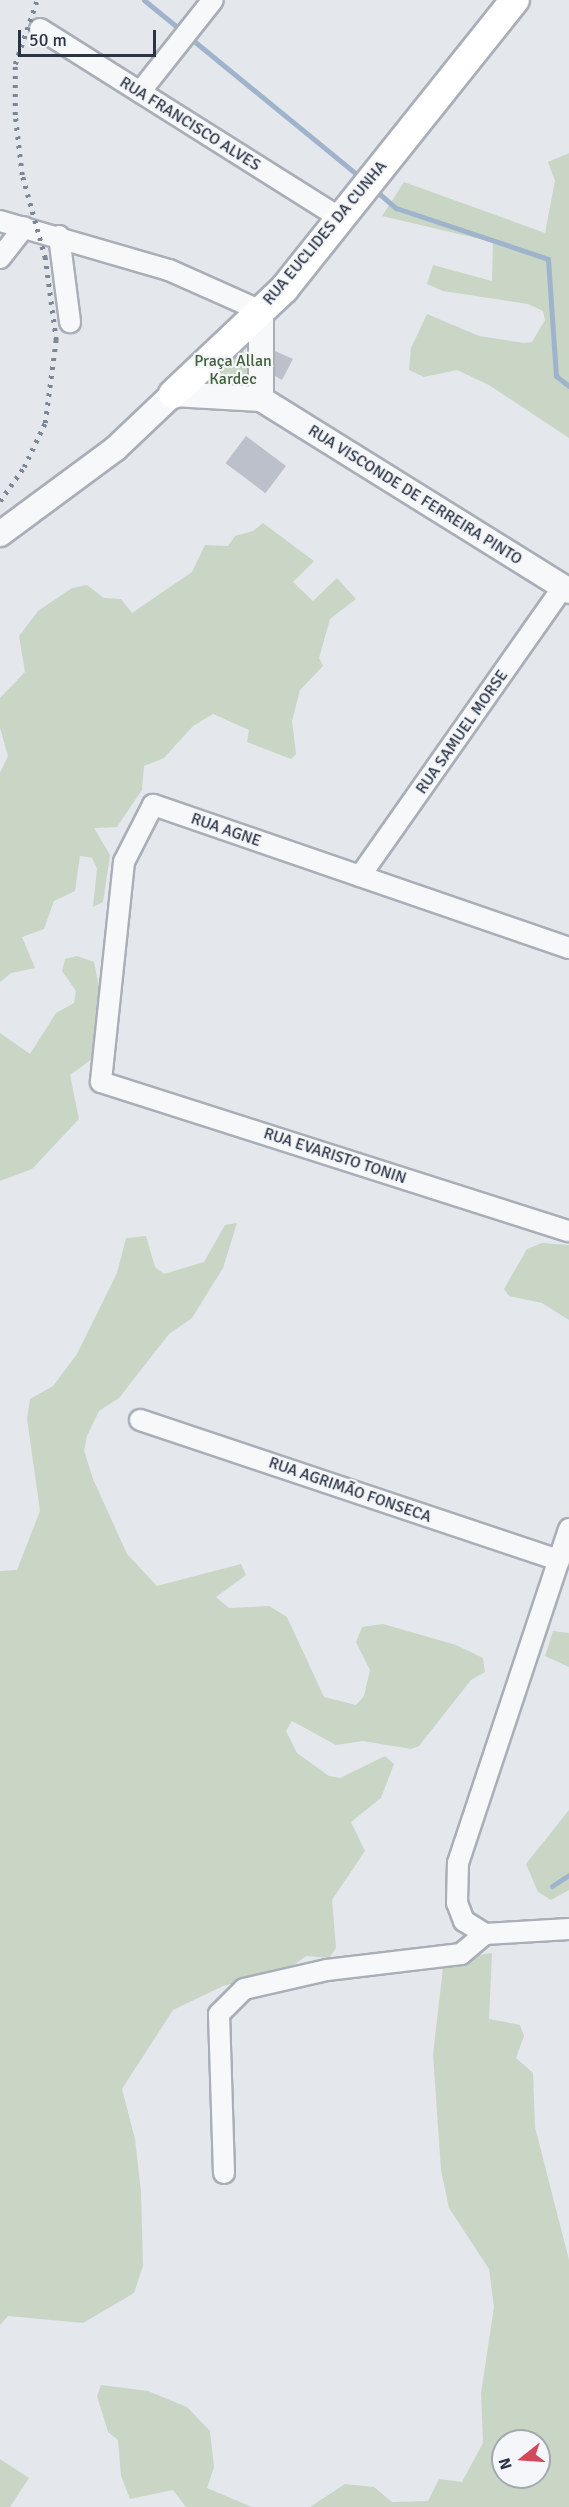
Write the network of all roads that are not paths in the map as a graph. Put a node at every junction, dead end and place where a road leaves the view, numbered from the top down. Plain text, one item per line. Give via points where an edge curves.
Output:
1 (213, 0) edge
2 (515, 0) edge
3 (40, 29) dead end
4 (140, 92) junction
5 (340, 218) junction
6 (0, 221) edge
7 (24, 227) junction
8 (58, 236) junction
9 (0, 258) edge
10 (261, 311) junction
11 (70, 322) dead end
12 (173, 394) junction
13 (261, 399) junction
14 (0, 534) edge
15 (566, 589) edge
16 (360, 876) junction
17 (569, 948) edge
18 (101, 1082) joint
19 (569, 1231) edge
20 (140, 1420) dead end
21 (569, 1529) edge
22 (559, 1560) junction
23 (569, 1929) edge
24 (485, 1934) junction
25 (224, 2173) dead end

1 - 4 street
2 - 5 main road, RUA EUCLIDES DA CUNHA
3 - 4 street, RUA FRANCISCO ALVES
4 - 5 street, RUA FRANCISCO ALVES
5 - 10 main road, RUA EUCLIDES DA CUNHA
6 - 7 street
7 - 8 street
7 - 9 street
8 - 10 street via 169,270
8 - 11 street
10 - 12 main road, RUA EUCLIDES DA CUNHA
10 - 13 street
12 - 13 street, RUA VISCONDE DE FERREIRA PINTO
12 - 14 street, RUA EUCLIDES DA CUNHA via 115,449
13 - 15 street, RUA VISCONDE DE FERREIRA PINTO
15 - 16 street, RUA SAMUEL MORSE
16 - 17 street, RUA AGNE
16 - 18 street, RUA AGNE via 153,805 124,862
18 - 19 street, RUA EVARISTO TONIN
20 - 22 street, RUA AGRIMÃO FONSECA
21 - 22 street
22 - 24 street via 458,1863 457,1903 464,1921
23 - 24 street
24 - 25 street via 461,1954 327,1970 244,1989 219,2014

